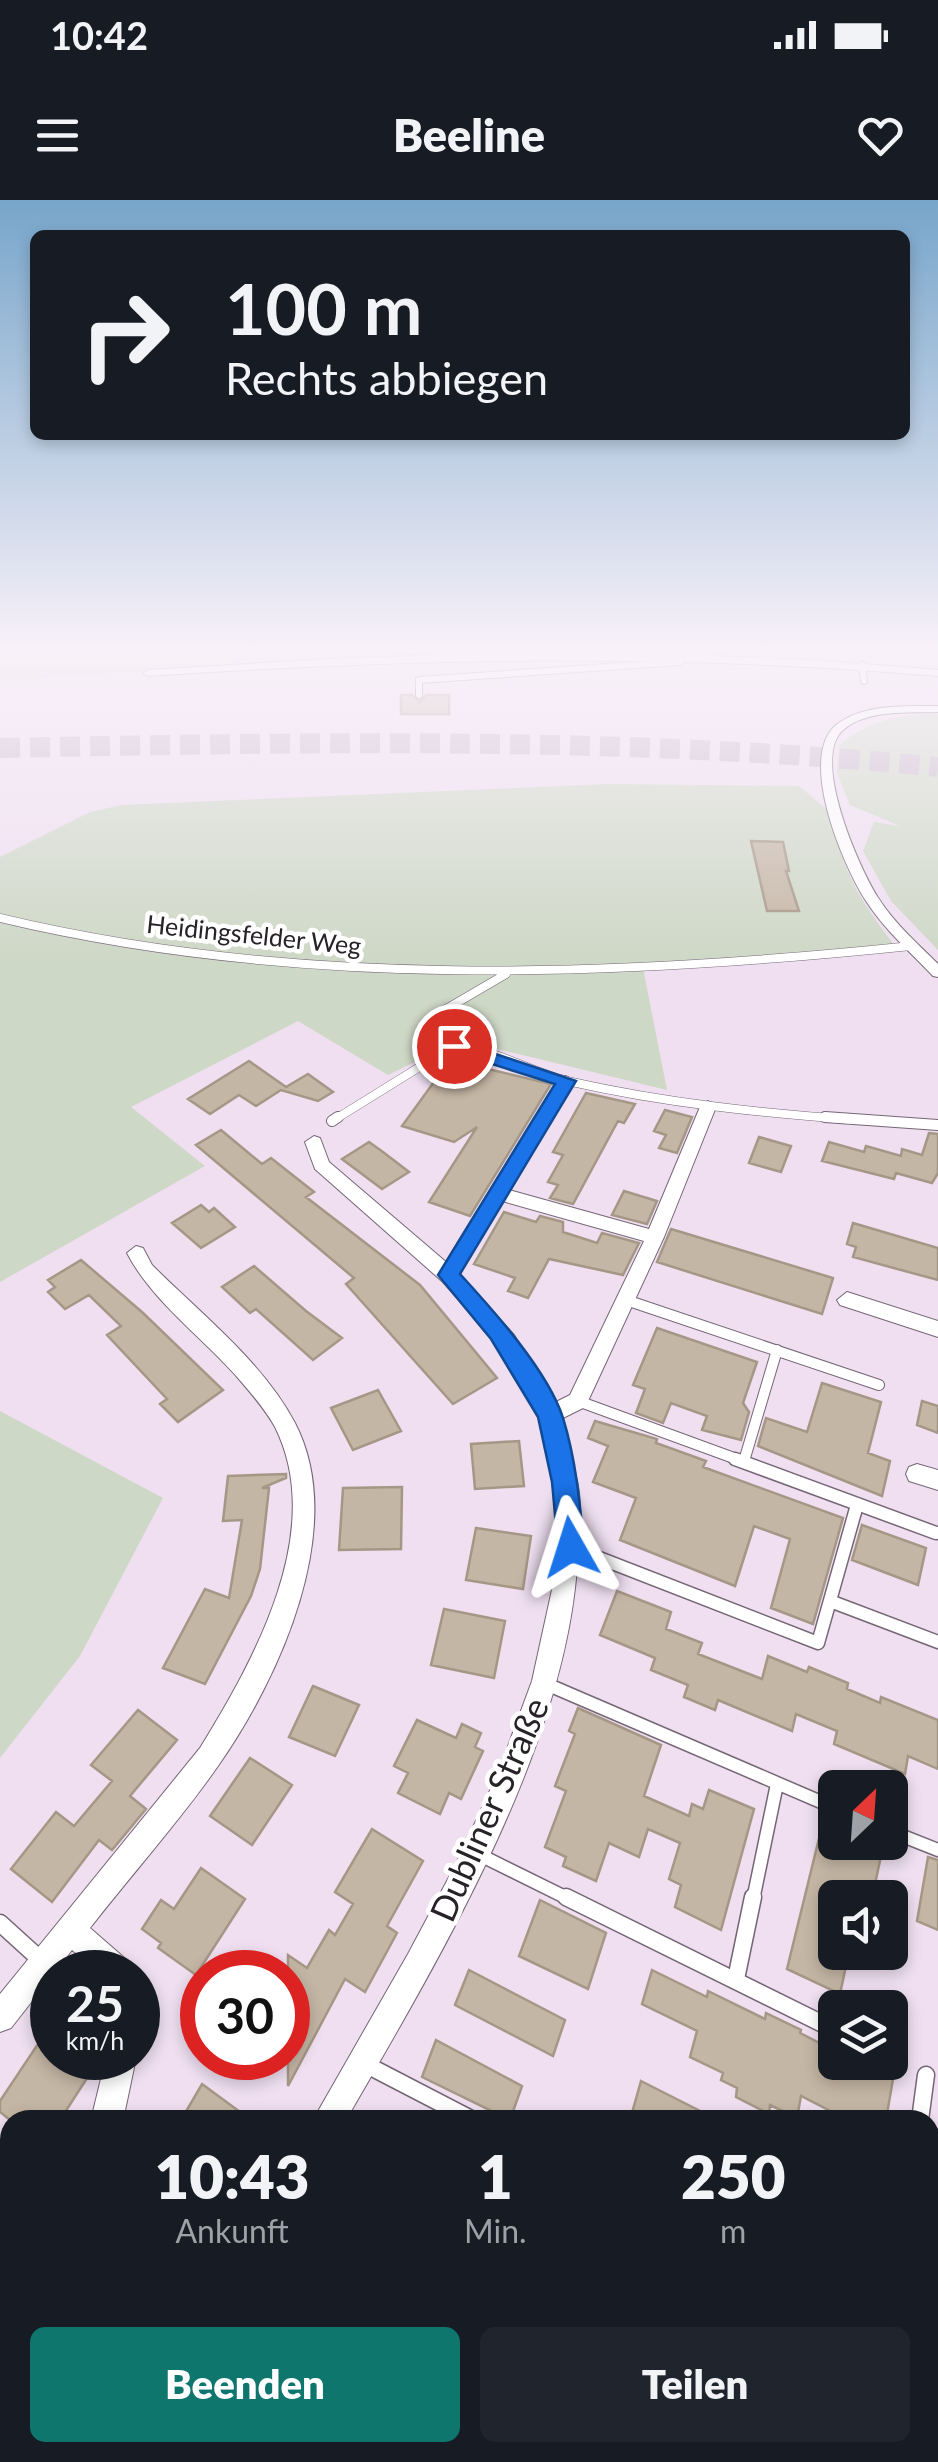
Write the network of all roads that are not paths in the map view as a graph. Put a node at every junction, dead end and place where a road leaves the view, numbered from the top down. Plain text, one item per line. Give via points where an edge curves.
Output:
1 (825, 752) edge
2 (0, 918) edge
3 (912, 946) junction
4 (938, 972) edge
5 (507, 974) junction
6 (441, 1012) dead end
7 (566, 1081) junction
8 (708, 1107) junction
9 (332, 1121) dead end
10 (938, 1125) edge
11 (314, 1142) dead end
12 (499, 1194) junction
13 (655, 1238) junction
14 (136, 1253) dead end
15 (448, 1275) junction
16 (626, 1300) junction
17 (847, 1300) dead end
18 (938, 1328) edge
19 (777, 1350) junction
20 (879, 1386) dead end
21 (578, 1401) junction
22 (550, 1415) junction
23 (744, 1461) junction
24 (857, 1505) junction
25 (936, 1534) edge
26 (571, 1547) junction
27 (830, 1601) junction
28 (938, 1642) edge
29 (544, 1683) junction
30 (777, 1784) junction
31 (818, 1801) edge
32 (908, 1838) edge
33 (938, 1850) edge
34 (475, 1852) junction
35 (0, 1922) edge
36 (71, 1930) junction
37 (30, 1950) edge
38 (55, 1950) edge
39 (94, 1950) edge
40 (30, 1980) edge
41 (736, 1980) junction
42 (0, 2017) edge
43 (818, 2021) edge
44 (362, 2062) junction
45 (926, 2075) dead end
46 (115, 2080) edge
47 (109, 2110) edge
48 (335, 2110) edge
49 (454, 2110) edge
50 (921, 2110) edge

1 - 3 street via 860,879
2 - 5 lane, Heidingsfelder Weg via 278,960
3 - 4 street
3 - 5 lane, Heidingsfelder Weg via 776,961
5 - 6 lane, Heidingsfelder Weg
7 - 8 lane
7 - 9 lane via 454,1046
7 - 12 street
8 - 10 lane
8 - 13 street
11 - 15 street, Dubliner Straße via 322,1165
12 - 13 street
12 - 15 street
13 - 16 street
14 - 36 street via 287,1428 304,1509 296,1572 238,1712
15 - 22 street, Dubliner Straße via 499,1332
16 - 19 lane
16 - 21 street
17 - 18 street
19 - 20 lane
19 - 23 lane
21 - 22 street
21 - 23 lane
22 - 26 street, Dubliner Straße
23 - 24 lane
24 - 25 lane
24 - 27 lane
26 - 27 lane via 818,1643
26 - 29 street, Dubliner Straße
27 - 28 lane
29 - 30 lane
29 - 34 street, Dubliner Straße
30 - 31 lane
30 - 41 lane
32 - 33 lane
34 - 41 lane
34 - 44 street, Dubliner Straße
35 - 37 lane
36 - 38 street
36 - 39 street
40 - 42 street
41 - 43 lane
44 - 48 street, Dubliner Straße
44 - 49 lane
45 - 50 lane
46 - 47 street

